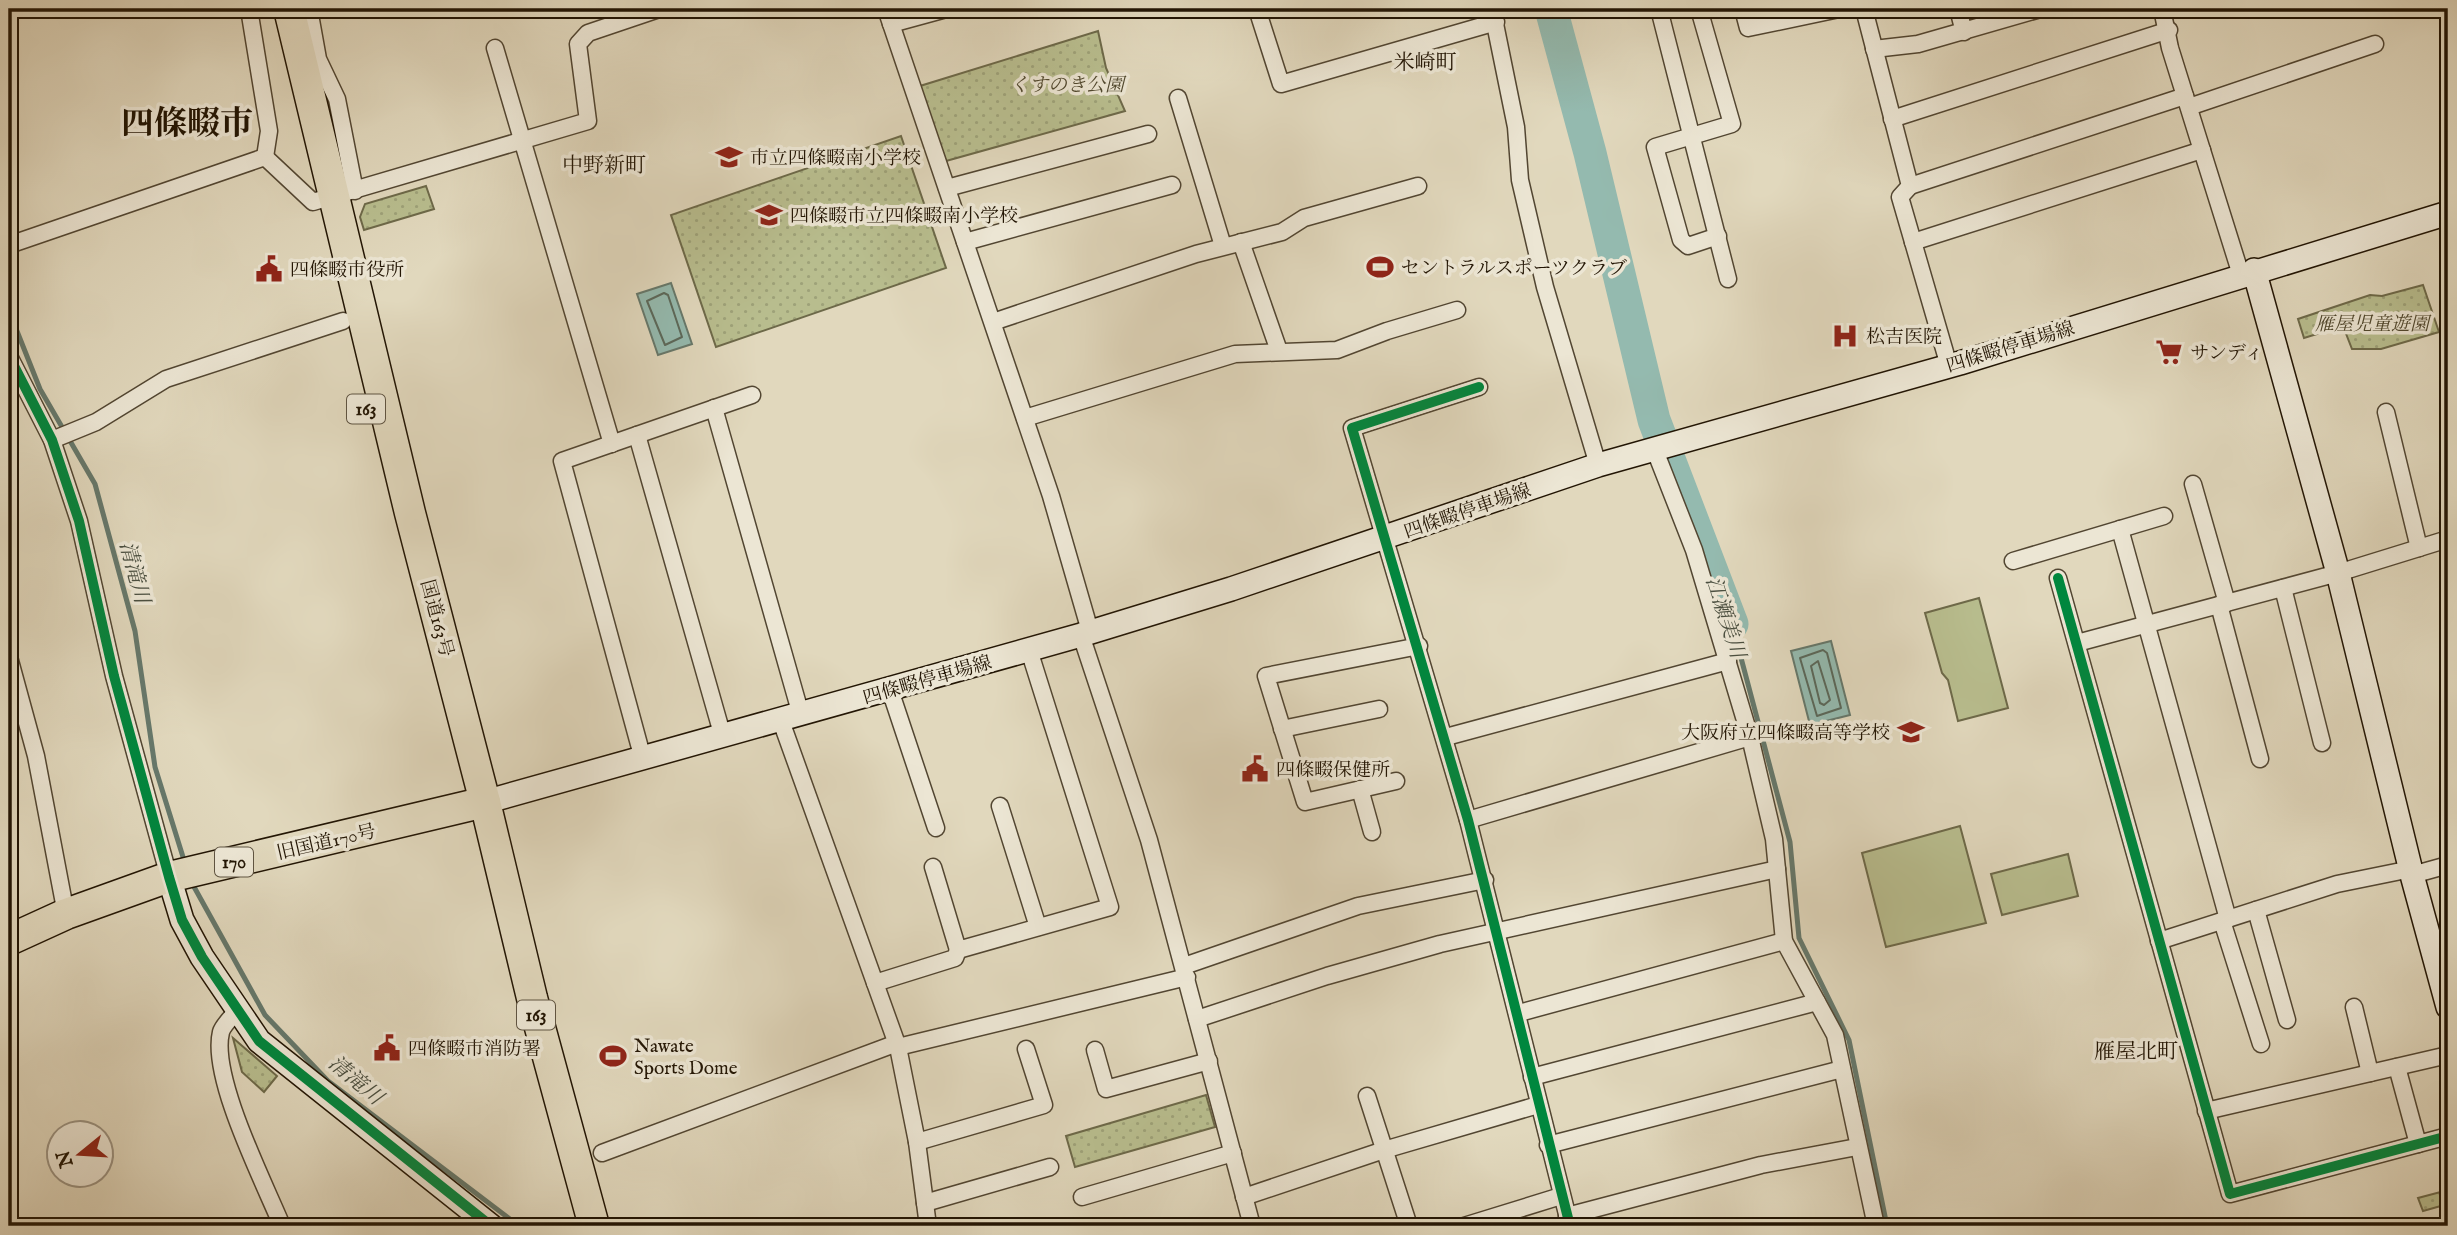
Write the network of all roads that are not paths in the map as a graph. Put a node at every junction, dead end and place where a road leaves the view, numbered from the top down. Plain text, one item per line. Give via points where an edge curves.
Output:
1 (249, 9) edge
2 (272, 9) edge
3 (289, 9) edge
4 (309, 9) edge
5 (659, 9) edge
6 (946, 9) edge
7 (1257, 9) edge
8 (1659, 9) edge
9 (1699, 9) edge
10 (1743, 9) edge
11 (1839, 9) edge
12 (1864, 9) edge
13 (1958, 9) edge
14 (2162, 9) edge
15 (2034, 10) edge
16 (1797, 13) edge
17 (1494, 15) edge
18 (888, 16) edge
19 (2169, 30) junction
20 (1964, 32) junction
21 (2375, 44) dead end
22 (495, 48) dead end
23 (1874, 49) junction
24 (1178, 98) dead end
25 (2187, 102) junction
26 (1892, 119) junction
27 (1148, 134) dead end
28 (1691, 135) junction
29 (523, 141) junction
30 (2202, 150) junction
31 (265, 157) junction
32 (1172, 185) dead end
33 (1418, 186) dead end
34 (1910, 187) junction
35 (947, 188) junction
36 (334, 197) junction
37 (2448, 213) edge
38 (1718, 236) junction
39 (1241, 242) junction
40 (1913, 242) junction
41 (965, 243) junction
42 (9, 245) edge
43 (1223, 246) junction
44 (2248, 273) junction
45 (1728, 279) dead end
46 (1457, 310) dead end
47 (343, 321) junction
48 (993, 322) junction
49 (1279, 351) junction
50 (9, 356) edge
51 (1949, 366) junction
52 (1479, 387) dead end
53 (752, 395) dead end
54 (714, 408) junction
55 (2386, 412) dead end
56 (1025, 418) junction
57 (637, 435) junction
58 (54, 440) junction
59 (612, 444) junction
60 (1661, 446) junction
61 (1598, 465) junction
62 (2193, 484) dead end
63 (2164, 516) dead end
64 (2119, 529) junction
65 (1387, 538) junction
66 (2448, 539) edge
67 (2419, 548) junction
68 (2013, 561) dead end
69 (2338, 573) junction
70 (2058, 578) dead end
71 (2283, 588) junction
72 (2223, 604) junction
73 (2145, 625) junction
74 (1086, 633) junction
75 (2077, 643) junction
76 (1419, 646) junction
77 (1029, 650) junction
78 (9, 657) edge
79 (1728, 661) junction
80 (11, 676) edge
81 (890, 690) junction
82 (1379, 709) dead end
83 (791, 718) junction
84 (1282, 729) junction
85 (723, 737) junction
86 (1446, 737) junction
87 (1750, 737) junction
88 (2322, 743) dead end
89 (643, 759) junction
90 (2260, 759) dead end
91 (1396, 781) dead end
92 (1360, 789) junction
93 (476, 805) junction
94 (1000, 806) dead end
95 (1468, 820) junction
96 (936, 828) dead end
97 (1372, 832) dead end
98 (2448, 865) edge
99 (933, 867) dead end
100 (1777, 869) junction
101 (2411, 872) junction
102 (169, 877) junction
103 (1485, 880) junction
104 (2256, 910) junction
105 (66, 914) junction
106 (2225, 920) junction
107 (1038, 927) junction
108 (1499, 931) junction
109 (9, 940) edge
110 (1784, 941) junction
111 (2159, 942) junction
112 (958, 950) junction
113 (1185, 972) junction
114 (875, 984) junction
115 (1817, 1002) junction
116 (2354, 1007) dead end
117 (2448, 1007) edge
118 (237, 1011) junction
119 (1519, 1013) junction
120 (1198, 1018) junction
121 (2287, 1020) dead end
122 (2261, 1044) dead end
123 (898, 1045) junction
124 (1026, 1049) dead end
125 (1095, 1049) dead end
126 (2448, 1055) edge
127 (1209, 1060) junction
128 (2397, 1067) junction
129 (1842, 1069) junction
130 (2370, 1073) junction
131 (1532, 1077) junction
132 (1367, 1096) dead end
133 (1538, 1105) junction
134 (2206, 1111) junction
135 (2448, 1136) edge
136 (917, 1142) junction
137 (2418, 1144) junction
138 (1548, 1145) junction
139 (1857, 1147) junction
140 (1384, 1150) junction
141 (601, 1153) dead end
142 (1233, 1153) junction
143 (1050, 1167) dead end
144 (1561, 1196) junction
145 (1082, 1197) dead end
146 (1244, 1197) junction
147 (925, 1203) junction
148 (1568, 1221) edge
149 (282, 1226) edge
150 (491, 1226) edge
151 (576, 1226) edge
152 (594, 1226) edge
153 (927, 1226) edge
154 (1252, 1226) edge
155 (1409, 1226) edge
156 (1464, 1226) edge
157 (1876, 1226) edge

1 - 31 street via 269,131
2 - 36 highway, 国道163号 / 163
3 - 36 highway, 国道163号 / 163
4 - 36 street via 318,59 337,99
5 - 29 street via 588,33 578,44 588,121
6 - 18 street
7 - 17 street via 1281,84
8 - 28 street
9 - 28 street via 1732,124
10 - 16 street via 1748,28
11 - 16 street
12 - 23 street
13 - 20 street
14 - 19 street
15 - 20 street
17 - 61 street via 1516,127 1520,180 1545,287
18 - 35 street
19 - 25 street
19 - 26 street
20 - 23 street
21 - 25 street
22 - 29 street
23 - 26 street
24 - 43 street
25 - 30 street
25 - 34 street
26 - 34 street
27 - 35 street
28 - 38 street
28 - 38 street via 1655,147 1681,240 1688,246
29 - 36 street
29 - 59 street
30 - 40 street
30 - 44 street
31 - 36 street
31 - 42 street
32 - 41 street
33 - 39 street via 1304,218 1282,232
34 - 40 street via 1900,197
35 - 41 street
36 - 47 highway, 国道163号 / 163
36 - 93 highway, 国道163号 / 163
37 - 44 main road, 四條畷停車場線
38 - 45 street
39 - 43 street
39 - 49 street
40 - 51 street
41 - 48 street
43 - 48 street
44 - 51 main road, 四條畷停車場線
44 - 69 main road
46 - 49 street via 1337,350
47 - 58 street via 166,379 96,422
47 - 93 highway, 国道163号 / 163
48 - 56 street
49 - 56 street via 1236,354
50 - 58 street
51 - 60 main road, 四條畷停車場線
52 - 65 street via 1352,428
53 - 54 street
54 - 57 street
54 - 83 street
55 - 67 street
56 - 74 street
57 - 59 street
57 - 85 street
58 - 102 street via 79,521 114,676
59 - 89 street via 562,461
60 - 61 main road, 四條畷停車場線
60 - 79 street
61 - 65 main road, 四條畷停車場線
62 - 72 street
63 - 64 street
64 - 68 street
64 - 73 street
65 - 74 main road, 四條畷停車場線
65 - 76 street
66 - 67 street
67 - 69 street
69 - 71 street
69 - 101 main road
70 - 75 street
71 - 72 street
71 - 88 street
72 - 73 street
72 - 90 street
73 - 75 street
73 - 106 street
74 - 77 main road, 四條畷停車場線
74 - 113 street
75 - 111 street
76 - 84 street via 1266,676
76 - 86 street
77 - 81 main road, 四條畷停車場線
77 - 107 street via 1110,907
78 - 80 street
79 - 86 street
79 - 87 street
80 - 105 street via 36,756
81 - 83 main road, 四條畷停車場線
81 - 96 street
82 - 84 street
83 - 85 main road, 四條畷停車場線
83 - 114 street
84 - 92 street via 1305,802
85 - 89 main road, 四條畷停車場線
86 - 95 street
87 - 95 street
87 - 100 street
89 - 93 main road, 四條畷停車場線
91 - 92 street
92 - 97 street
93 - 102 highway, 旧国道170号 / 170
93 - 151 highway, 国道163号 / 163 via 544,1114
93 - 152 highway, 国道163号 / 163
94 - 107 street
95 - 103 street
98 - 101 street
99 - 112 street
100 - 108 street
100 - 110 street
101 - 104 street via 2337,884
101 - 117 main road
102 - 105 highway, 旧国道170号 / 170
102 - 118 main road via 182,920
103 - 108 street
103 - 113 street via 1358,906
104 - 106 street
104 - 121 street
105 - 109 highway, 旧国道170号 / 170
106 - 111 street
106 - 122 street
107 - 112 street
108 - 119 street
108 - 120 street via 1340,972
110 - 115 street
110 - 119 street
111 - 134 street
112 - 114 street via 955,958
113 - 120 street
113 - 123 street
114 - 123 street
115 - 129 street via 1835,1035
115 - 131 street
116 - 130 street
118 - 149 street via 221,1030 229,1097
118 - 150 main road via 259,1041
119 - 131 street
120 - 127 street
123 - 136 street
123 - 141 street
124 - 136 street via 1044,1105
125 - 127 street via 1105,1089
126 - 128 street
127 - 142 street
128 - 130 street
128 - 137 street
129 - 138 street
129 - 139 street
130 - 134 street
131 - 133 street
132 - 140 street
133 - 138 street
133 - 140 street
134 - 137 street via 2230,1194
135 - 137 street
136 - 147 street
138 - 144 street
139 - 148 street via 1761,1165
139 - 157 street
140 - 146 street
140 - 155 street
142 - 145 street
142 - 146 street
143 - 147 street
144 - 148 street
144 - 156 street
146 - 154 street
147 - 153 street

